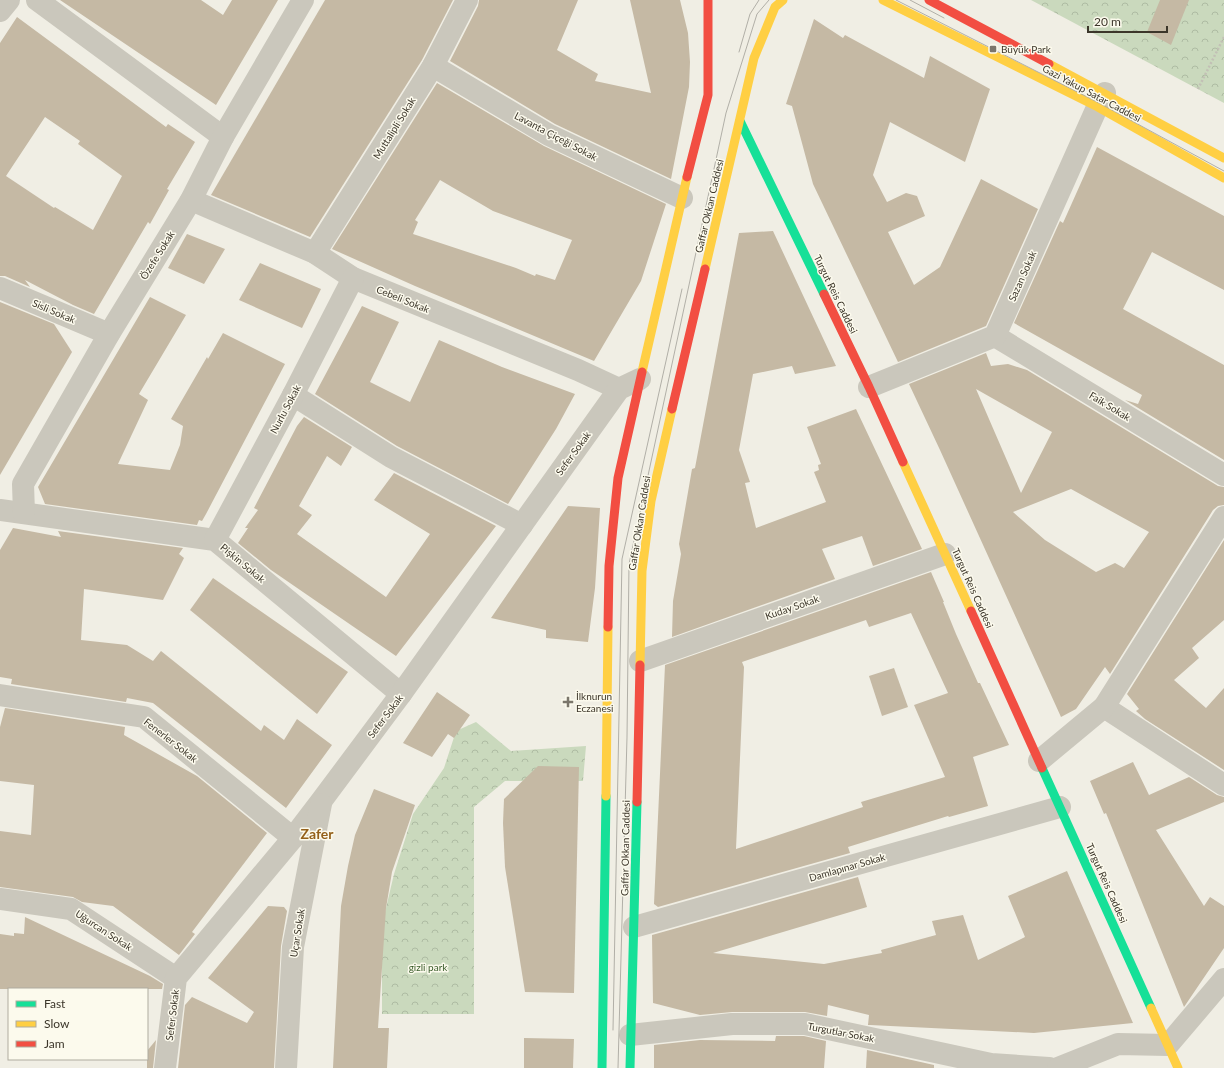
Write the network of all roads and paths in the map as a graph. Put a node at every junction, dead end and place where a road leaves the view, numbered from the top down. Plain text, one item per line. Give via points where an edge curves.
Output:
1 (9, 0) edge
2 (37, 0) edge
3 (303, 0) edge
4 (467, 0) edge
5 (708, 0) edge
6 (783, 0) edge
7 (883, 0) edge
8 (929, 0) edge
9 (0, 11) edge
10 (1224, 37) edge
11 (433, 66) junction
12 (1198, 89) dead end
13 (1101, 100) junction
14 (740, 121) junction
15 (223, 137) junction
16 (1224, 158) edge
17 (1224, 178) edge
18 (682, 198) junction
19 (191, 200) junction
20 (315, 253) junction
21 (353, 278) junction
22 (0, 288) edge
23 (109, 334) junction
24 (995, 336) junction
25 (640, 380) junction
26 (869, 387) junction
27 (619, 389) junction
28 (293, 395) junction
29 (1224, 475) edge
30 (0, 510) edge
31 (24, 513) junction
32 (1224, 516) edge
33 (522, 525) junction
34 (216, 540) junction
35 (945, 554) junction
36 (640, 661) junction
37 (0, 694) edge
38 (401, 694) junction
39 (1104, 707) junction
40 (1039, 761) junction
41 (1224, 785) edge
42 (322, 800) junction
43 (1060, 807) junction
44 (292, 838) junction
45 (0, 899) edge
46 (634, 926) junction
47 (176, 978) junction
48 (1224, 979) edge
49 (630, 1035) junction
50 (1168, 1045) junction
51 (165, 1068) edge
52 (286, 1068) edge
53 (602, 1068) edge
54 (630, 1068) edge
55 (1049, 1068) edge
56 (1058, 1068) edge
57 (1178, 1068) edge

1 - 9 street
2 - 15 street
3 - 15 street, Özefe Sokak
4 - 11 street, Muttalipli Sokak
5 - 18 main road, Gaffar Okkan Caddesi via 708,95
6 - 14 main road, Gaffar Okkan Caddesi via 775,7 754,58
7 - 13 main road, Gazi Yakup Satar Caddesi
8 - 13 main road, Gazi Yakup Satar Caddesi
10 - 12 path
11 - 18 street, Lavanta Çiçeği Sokak via 549,134
11 - 20 street, Muttalipli Sokak
13 - 16 main road, Gazi Yakup Satar Caddesi
13 - 17 main road, Gazi Yakup Satar Caddesi
13 - 24 street, Sazan Sokak
14 - 26 main road, Turgut Reis Caddesi
14 - 36 main road, Gaffar Okkan Caddesi via 652,502 642,571
15 - 19 street, Özefe Sokak
18 - 25 main road, Gaffar Okkan Caddesi
19 - 20 street, Cebeli Sokak
19 - 23 street, Özefe Sokak
20 - 21 street, Cebeli Sokak
21 - 27 street, Cebeli Sokak
21 - 28 street, Nurlu Sokak
22 - 23 street, Sisli Sokak
23 - 31 street, Özefe Sokak via 23,484
24 - 26 street
24 - 29 street, Faik Sokak
25 - 27 street
25 - 53 main road, Gaffar Okkan Caddesi via 618,478 609,566
26 - 35 main road, Turgut Reis Caddesi
27 - 33 street, Sefer Sokak
28 - 33 street via 391,457
28 - 34 street, Nurlu Sokak
30 - 31 street, Pişkin Sokak
31 - 34 street, Pişkin Sokak
32 - 39 street
33 - 38 street, Sefer Sokak
34 - 38 street, Pişkin Sokak
35 - 36 street, Kuday Sokak
35 - 40 main road, Turgut Reis Caddesi
36 - 46 main road, Gaffar Okkan Caddesi
37 - 44 street, Fenerler Sokak via 144,717
38 - 42 street, Sefer Sokak
39 - 40 street
39 - 41 street
40 - 43 main road, Turgut Reis Caddesi
42 - 44 street, Sefer Sokak
42 - 52 street, Uçar Sokak via 293,946
43 - 46 street, Damlapınar Sokak
43 - 50 main road, Turgut Reis Caddesi
44 - 47 street, Sefer Sokak
45 - 47 street, Uğurcan Sokak via 71,909
46 - 49 main road, Gaffar Okkan Caddesi
47 - 51 street, Sefer Sokak
48 - 50 street
49 - 54 main road, Gaffar Okkan Caddesi
49 - 55 street, Turgutlar Sokak via 732,1024 805,1024 991,1064
50 - 56 street via 1118,1044
50 - 57 main road, Turgut Reis Caddesi

